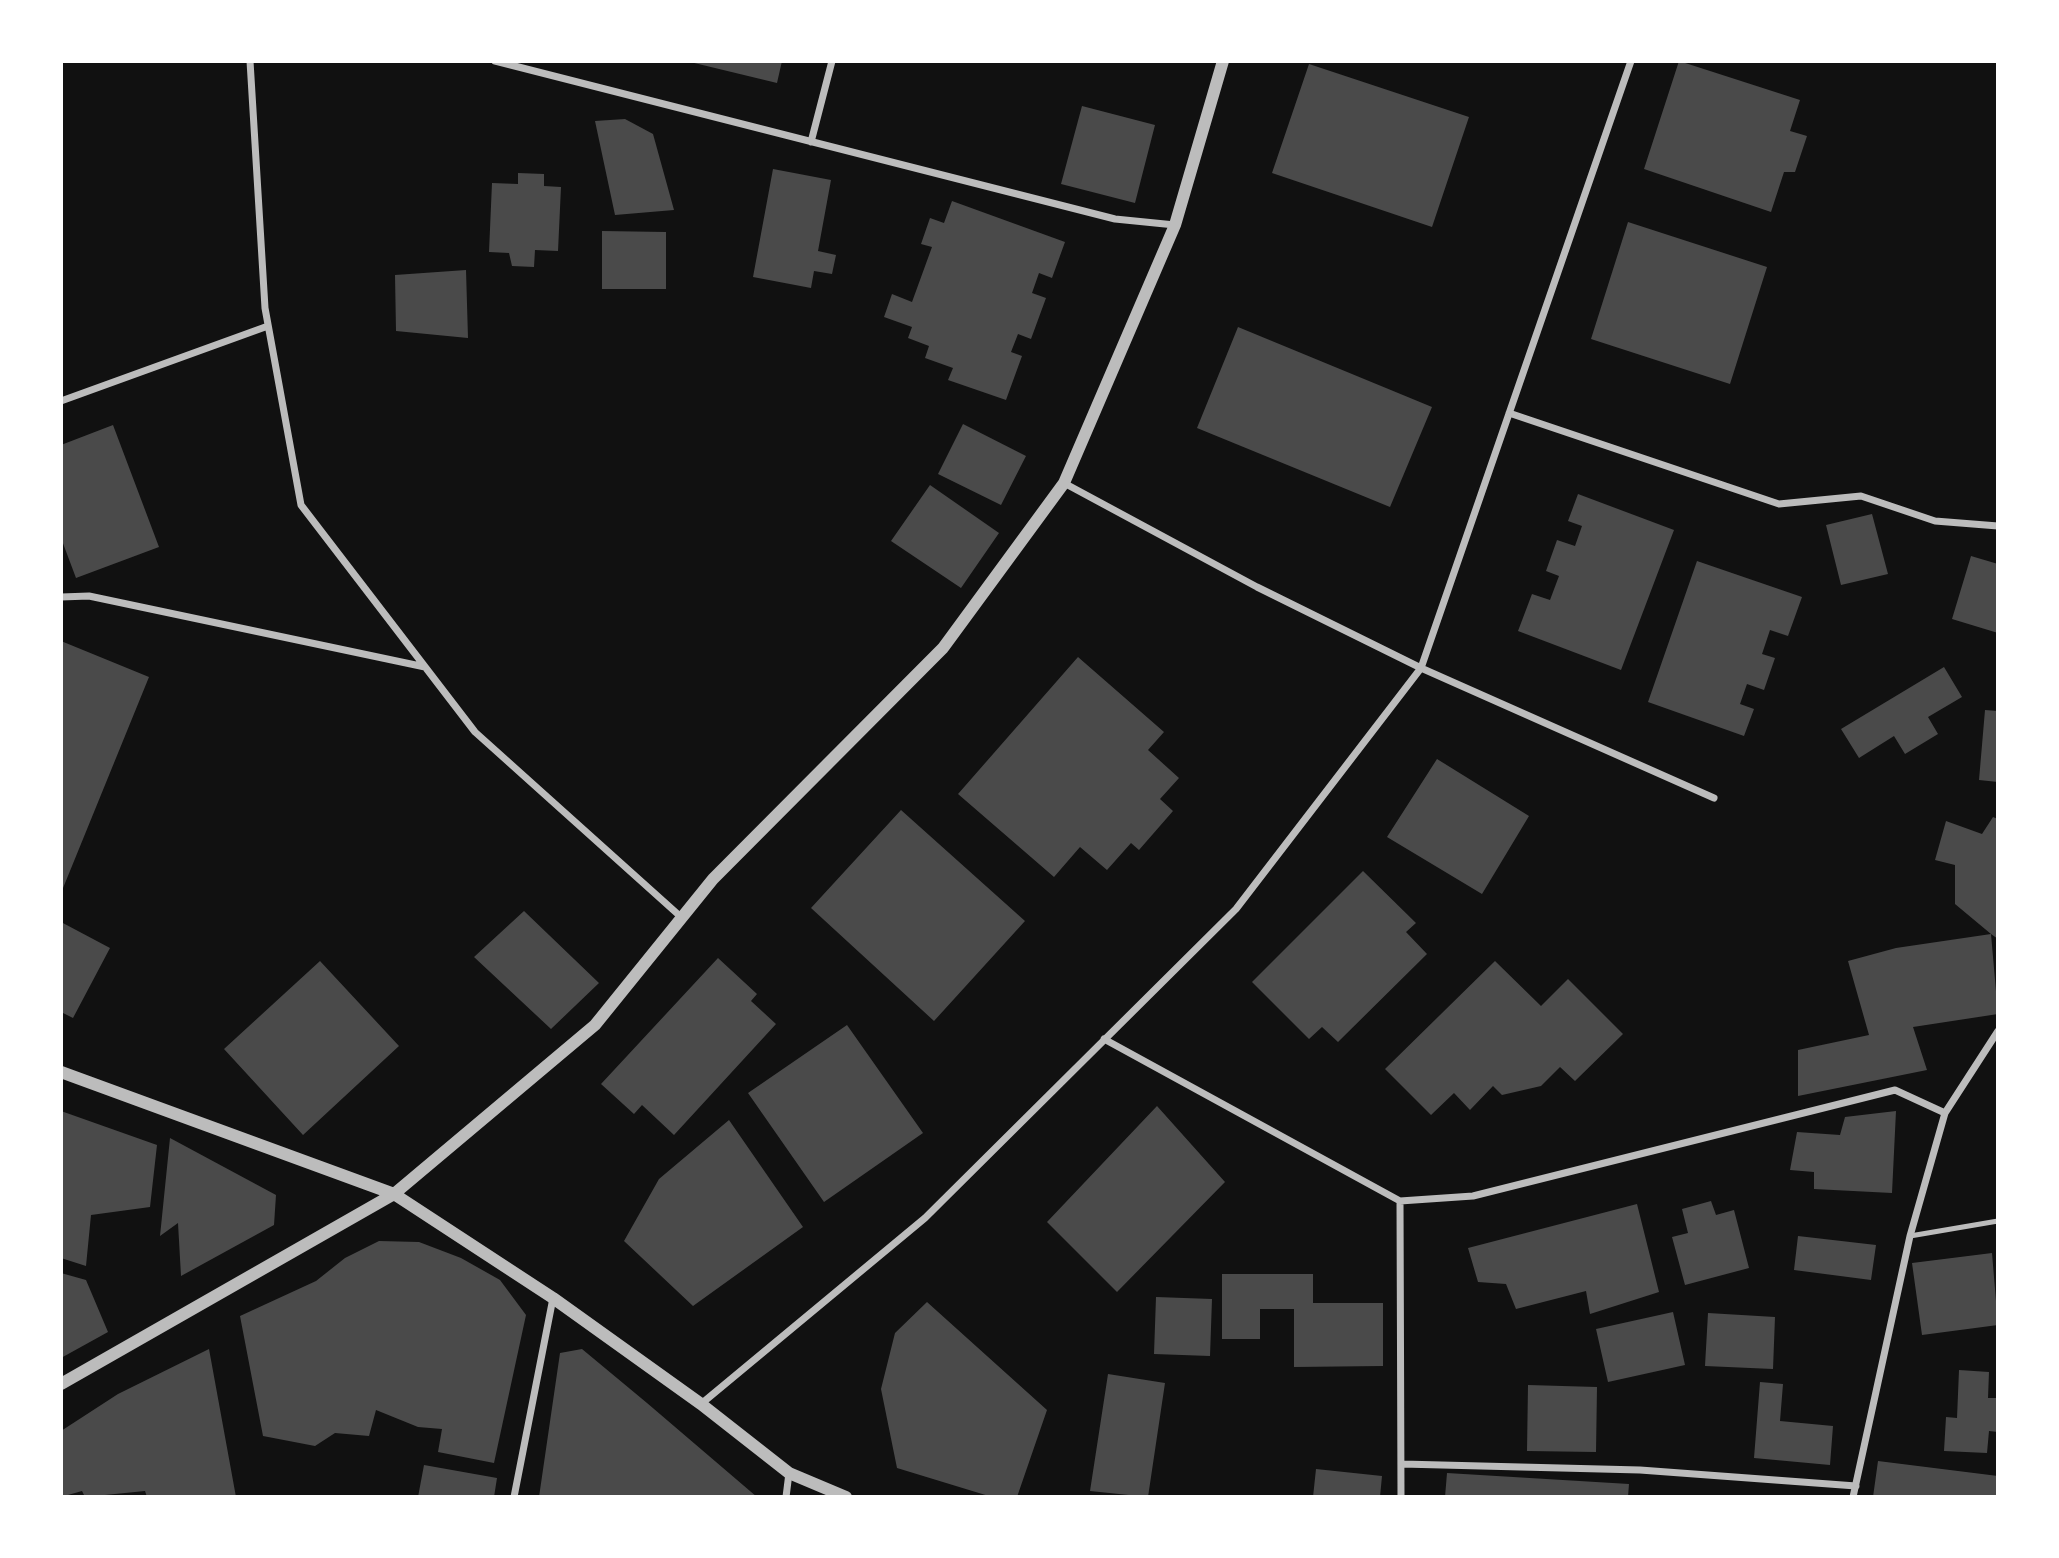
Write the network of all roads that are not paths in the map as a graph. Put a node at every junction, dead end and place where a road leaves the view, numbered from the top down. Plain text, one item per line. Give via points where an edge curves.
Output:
1 (250, 61) edge
2 (495, 61) edge
3 (832, 61) edge
4 (1223, 61) edge
5 (1630, 61) edge
6 (811, 142) junction
7 (1175, 225) junction
8 (268, 326) junction
9 (61, 401) edge
10 (1509, 413) junction
11 (1064, 483) junction
12 (1998, 526) edge
13 (61, 597) edge
14 (425, 667) junction
15 (1421, 668) junction
16 (1714, 798) dead end
17 (681, 917) junction
18 (1998, 1031) edge
19 (1104, 1040) junction
20 (61, 1072) edge
21 (1945, 1113) junction
22 (394, 1194) junction
23 (1400, 1200) junction
24 (1998, 1221) edge
25 (1910, 1236) junction
26 (552, 1298) junction
27 (61, 1384) edge
28 (701, 1404) junction
29 (1402, 1464) junction
30 (789, 1473) junction
31 (1856, 1486) junction
32 (514, 1497) edge
33 (786, 1497) edge
34 (846, 1497) edge
35 (1401, 1497) edge
36 (1853, 1497) edge

1 - 8 street
2 - 6 street
3 - 6 street
4 - 7 street
5 - 10 street
6 - 7 street via 1115,219
7 - 11 street
8 - 9 street
8 - 14 street via 301,505
10 - 12 street via 1779,504 1861,496 1936,521
10 - 15 street
11 - 15 street via 1257,587
11 - 17 street via 943,648 713,879
13 - 14 street via 89,596
14 - 17 street via 475,732
15 - 16 street
15 - 19 street via 1236,909
17 - 22 street via 595,1025
18 - 21 street
19 - 23 street
19 - 28 street via 925,1218
20 - 22 street
21 - 23 street via 1895,1090 1472,1196
21 - 25 street
22 - 26 street
22 - 27 street
23 - 29 street
24 - 25 lane
25 - 31 street
26 - 28 street
26 - 32 street
28 - 30 street
29 - 31 street via 1640,1470
29 - 35 street
30 - 33 street
30 - 34 street
31 - 36 street

